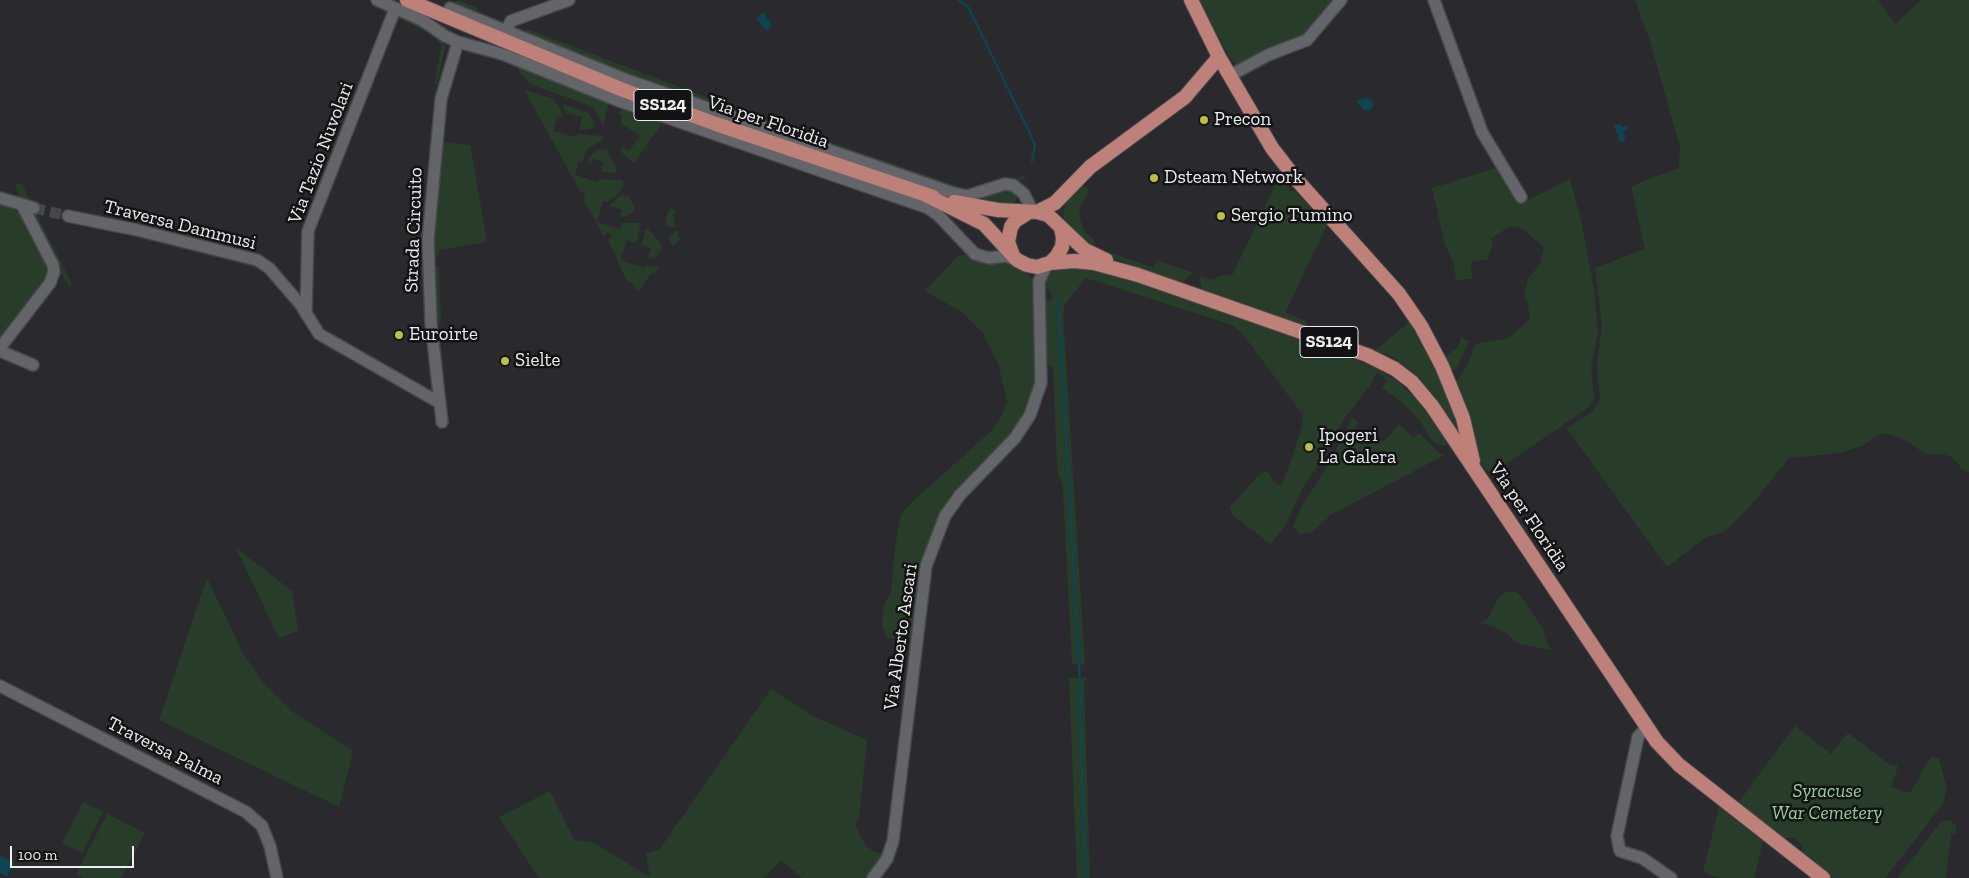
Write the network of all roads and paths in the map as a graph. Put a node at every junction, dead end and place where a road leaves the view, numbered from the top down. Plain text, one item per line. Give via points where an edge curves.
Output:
1 (377, 0) edge
2 (407, 0) edge
3 (569, 0) edge
4 (1191, 0) edge
5 (1341, 0) edge
6 (1434, 0) edge
7 (450, 8) dead end
8 (395, 9) junction
9 (506, 31) junction
10 (458, 42) junction
11 (1219, 57) junction
12 (1231, 76) junction
13 (924, 194) junction
14 (1063, 195) junction
15 (0, 198) edge
16 (1521, 198) dead end
17 (1033, 212) junction
18 (68, 216) tunnel mouth
19 (1059, 225) junction
20 (1006, 240) junction
21 (989, 258) junction
22 (1019, 260) junction
23 (1048, 263) junction
24 (1138, 275) junction
25 (1039, 282) junction
26 (306, 314) junction
27 (0, 350) edge
28 (32, 365) dead end
29 (440, 404) junction
30 (442, 422) dead end
31 (1475, 471) junction
32 (0, 686) edge
33 (1646, 728) junction
34 (276, 878) edge
35 (873, 878) edge
36 (1671, 878) edge
37 (1823, 878) edge

1 - 8 street
2 - 13 main road, Via per Floridia / SS124 via 624,90
3 - 9 street via 511,21
4 - 11 main road
5 - 12 street via 1306,40 1268,55
6 - 16 street via 1482,132
7 - 9 street
8 - 10 street via 422,20
8 - 26 street, Via Tazio Nuvolari via 308,230
9 - 17 street via 627,80 953,193 968,196 1005,184 1013,185 1024,194
10 - 21 street via 502,54 619,102 928,208 975,254
10 - 29 street, Strada Circuito via 441,99 429,212 431,323
11 - 12 main road
11 - 14 main road via 1185,97 1090,167
12 - 31 main road via 1272,148 1399,294 1421,326 1463,418
13 - 17 main road via 984,208
13 - 20 main road via 976,219
14 - 17 main road via 1055,203
14 - 19 main road
15 - 27 street via 28,207 54,265 50,283
17 - 19 main road via 1048,215
17 - 20 main road via 1015,220
18 - 26 street, Traversa Dammusi via 257,260 275,275
19 - 23 main road via 1062,247
19 - 24 main road via 1085,250
20 - 21 street
20 - 22 main road
21 - 22 street via 1006,256
22 - 23 main road via 1037,266
22 - 25 street
23 - 24 main road via 1064,260 1094,263
23 - 25 street
24 - 31 main road, Via per Floridia / SS124 via 1368,356 1395,369 1424,394
25 - 35 street, Via Alberto Ascari via 1041,383 1030,415 1015,438 950,509 926,566 893,841 887,859
26 - 29 street, Traversa Dammusi via 319,334
27 - 28 street
29 - 30 street, Strada Circuito
31 - 33 main road, Via per Floridia
32 - 34 street, Traversa Palma via 246,812 262,826 270,846
33 - 36 street via 1638,737 1617,836 1620,851 1642,858
33 - 37 main road, Via per Floridia via 1679,765

